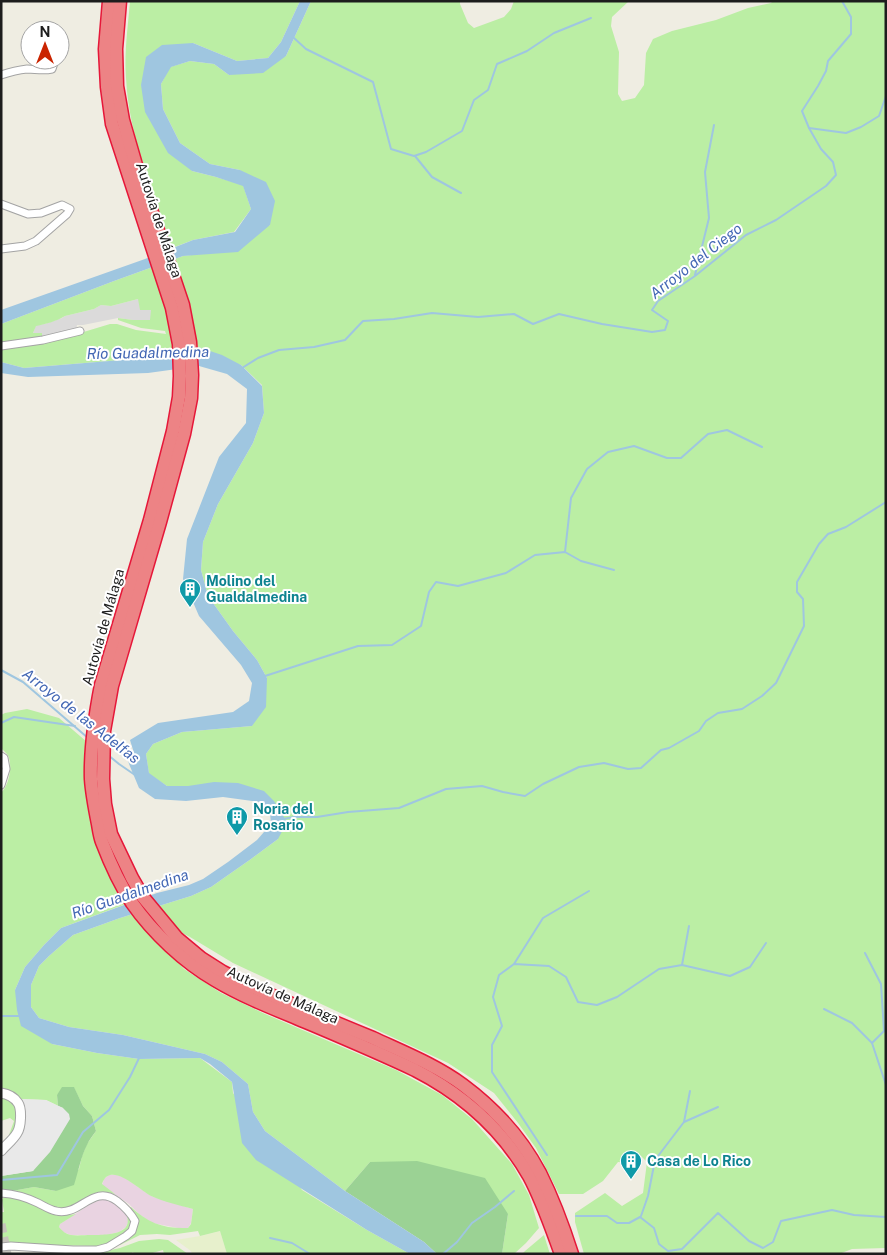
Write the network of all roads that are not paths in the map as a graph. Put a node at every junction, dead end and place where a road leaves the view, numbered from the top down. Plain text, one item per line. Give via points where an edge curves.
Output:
1 (109, 1) edge
2 (120, 1) edge
3 (20, 70) edge
4 (1, 74) edge
5 (1, 204) edge
6 (153, 232) junction
7 (1, 249) edge
8 (80, 331) dead end
9 (2, 346) edge
10 (1, 756) edge
11 (1, 785) edge
12 (174, 942) junction
13 (1, 1093) edge
14 (1, 1151) edge
15 (1, 1193) edge
16 (1, 1246) edge
17 (561, 1254) edge
18 (572, 1254) edge

1 - 6 highway, Autovía de Málaga via 105,49 112,124
2 - 6 highway, Autovía de Málaga via 117,86
3 - 4 street
5 - 7 street via 28,214 62,205 70,209 36,240 25,246
6 - 12 highway, Autovía de Málaga via 190,342 192,375 185,397 184,434 160,522 107,686 100,805 118,862
8 - 9 street
10 - 11 street via 6,769
12 - 17 highway, Autovía de Málaga via 192,965 236,992 415,1070 456,1094 481,1116 518,1159 541,1200
12 - 18 highway, Autovía de Málaga via 248,985 410,1054 462,1084 489,1106 539,1172
13 - 14 street via 9,1095 20,1106 21,1121 18,1132
15 - 16 street via 21,1196 64,1212 94,1197 107,1196 125,1207 135,1221 132,1231 126,1236 97,1250

